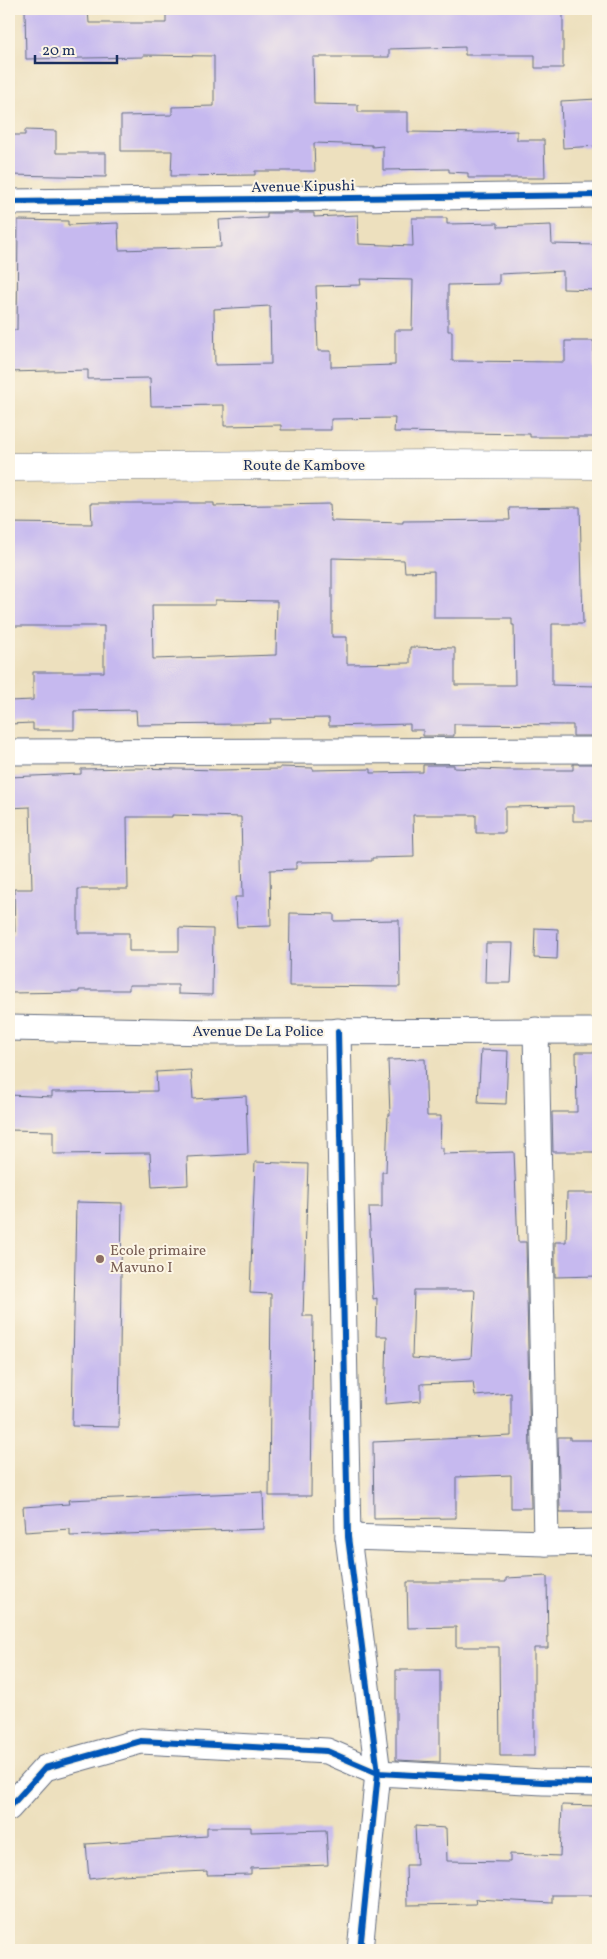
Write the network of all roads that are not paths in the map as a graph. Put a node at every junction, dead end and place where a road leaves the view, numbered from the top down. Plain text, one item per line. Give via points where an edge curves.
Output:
1 (598, 195) edge
2 (9, 202) edge
3 (598, 465) edge
4 (9, 467) edge
5 (598, 750) edge
6 (9, 752) edge
7 (9, 1028) edge
8 (536, 1030) junction
9 (338, 1031) junction
10 (598, 1031) edge
11 (348, 1537) junction
12 (546, 1542) junction
13 (598, 1542) edge
14 (378, 1774) junction
15 (598, 1784) edge
16 (9, 1808) edge
17 (360, 1950) edge

1 - 2 street, Avenue Kipushi
3 - 4 street, Route de Kambove
5 - 6 street
7 - 9 street, Avenue De La Police
8 - 9 street, Avenue De La Police
8 - 10 street, Avenue De La Police
8 - 12 street
9 - 11 street
11 - 12 street
11 - 14 street
12 - 13 street
14 - 15 street
14 - 16 street via 326,1750 141,1741 44,1768
14 - 17 street

